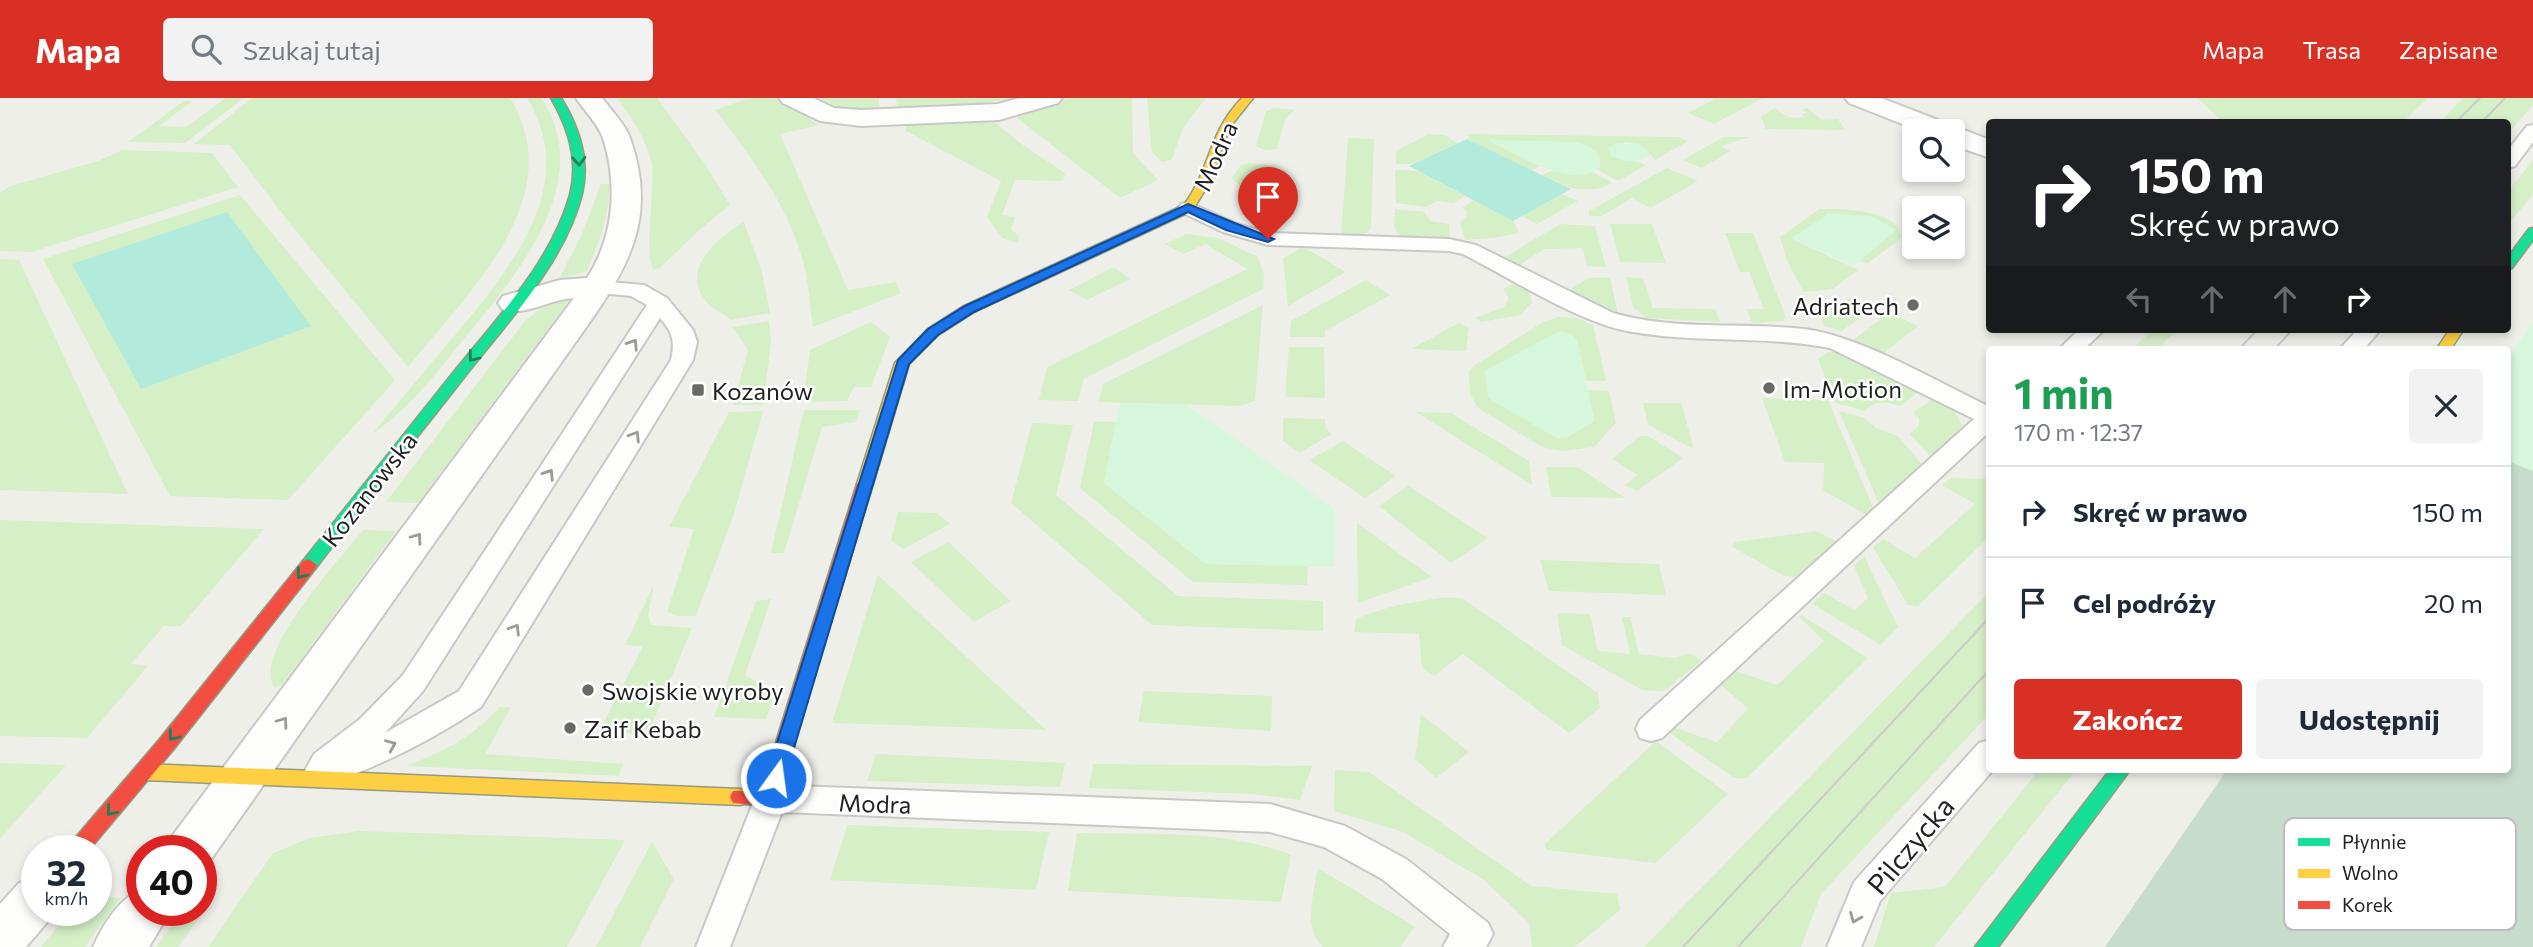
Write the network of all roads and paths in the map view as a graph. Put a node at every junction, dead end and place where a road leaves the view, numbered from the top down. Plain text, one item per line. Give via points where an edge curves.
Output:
1 (556, 98) edge
2 (589, 98) edge
3 (792, 98) edge
4 (1049, 98) edge
5 (1248, 98) edge
6 (1858, 98) edge
7 (1912, 119) edge
8 (2533, 130) edge
9 (1965, 140) edge
10 (1986, 147) edge
11 (2511, 158) edge
12 (1188, 208) junction
13 (2533, 232) edge
14 (2511, 261) edge
15 (597, 288) junction
16 (514, 303) junction
17 (659, 303) junction
18 (2089, 333) edge
19 (2366, 333) edge
20 (2074, 346) edge
21 (2354, 346) edge
22 (1986, 415) edge
23 (1986, 421) edge
24 (1651, 729) dead end
25 (1986, 757) edge
26 (145, 772) junction
27 (2119, 773) edge
28 (243, 777) junction
29 (304, 779) junction
30 (771, 798) junction
31 (90, 835) edge
32 (201, 835) edge
33 (21, 916) edge
34 (134, 926) edge
35 (0, 940) edge
36 (1468, 941) edge
37 (119, 947) edge
38 (713, 947) edge
39 (1844, 947) edge
40 (1985, 947) edge

1 -> 16 street, Kozanowska via 578,142 576,195 560,237
2 - 15 street via 616,135 628,193 616,252
3 - 4 street via 829,115 861,118 999,112
5 - 12 street, Modra via 1219,137 1202,191
6 - 7 street
8 - 11 lane
9 - 10 street
12 - 22 lane via 1268,239 1469,248 1605,318 1634,326 1836,342
12 - 30 street, Modra via 970,309 933,332 902,363
13 - 14 street
15 - 16 street via 560,289
15 - 17 lane via 636,290
28 -> 15 street
16 -> 26 street, Kozanowska
29 -> 17 lane via 371,728 413,683
29 -> 17 lane via 419,732 470,699 479,687 682,360 686,342 682,330
18 - 20 lane
19 - 21 lane
23 - 24 lane
25 -> 39 lane, Pilczycka via 1866,892
26 - 28 street
26 -> 31 street, Kozanowska
27 - 40 street
28 - 29 street
28 - 32 street
29 - 30 street
30 - 36 lane, Modra via 1270,818 1333,836 1394,869
30 - 38 lane
33 - 35 street
34 - 37 street

